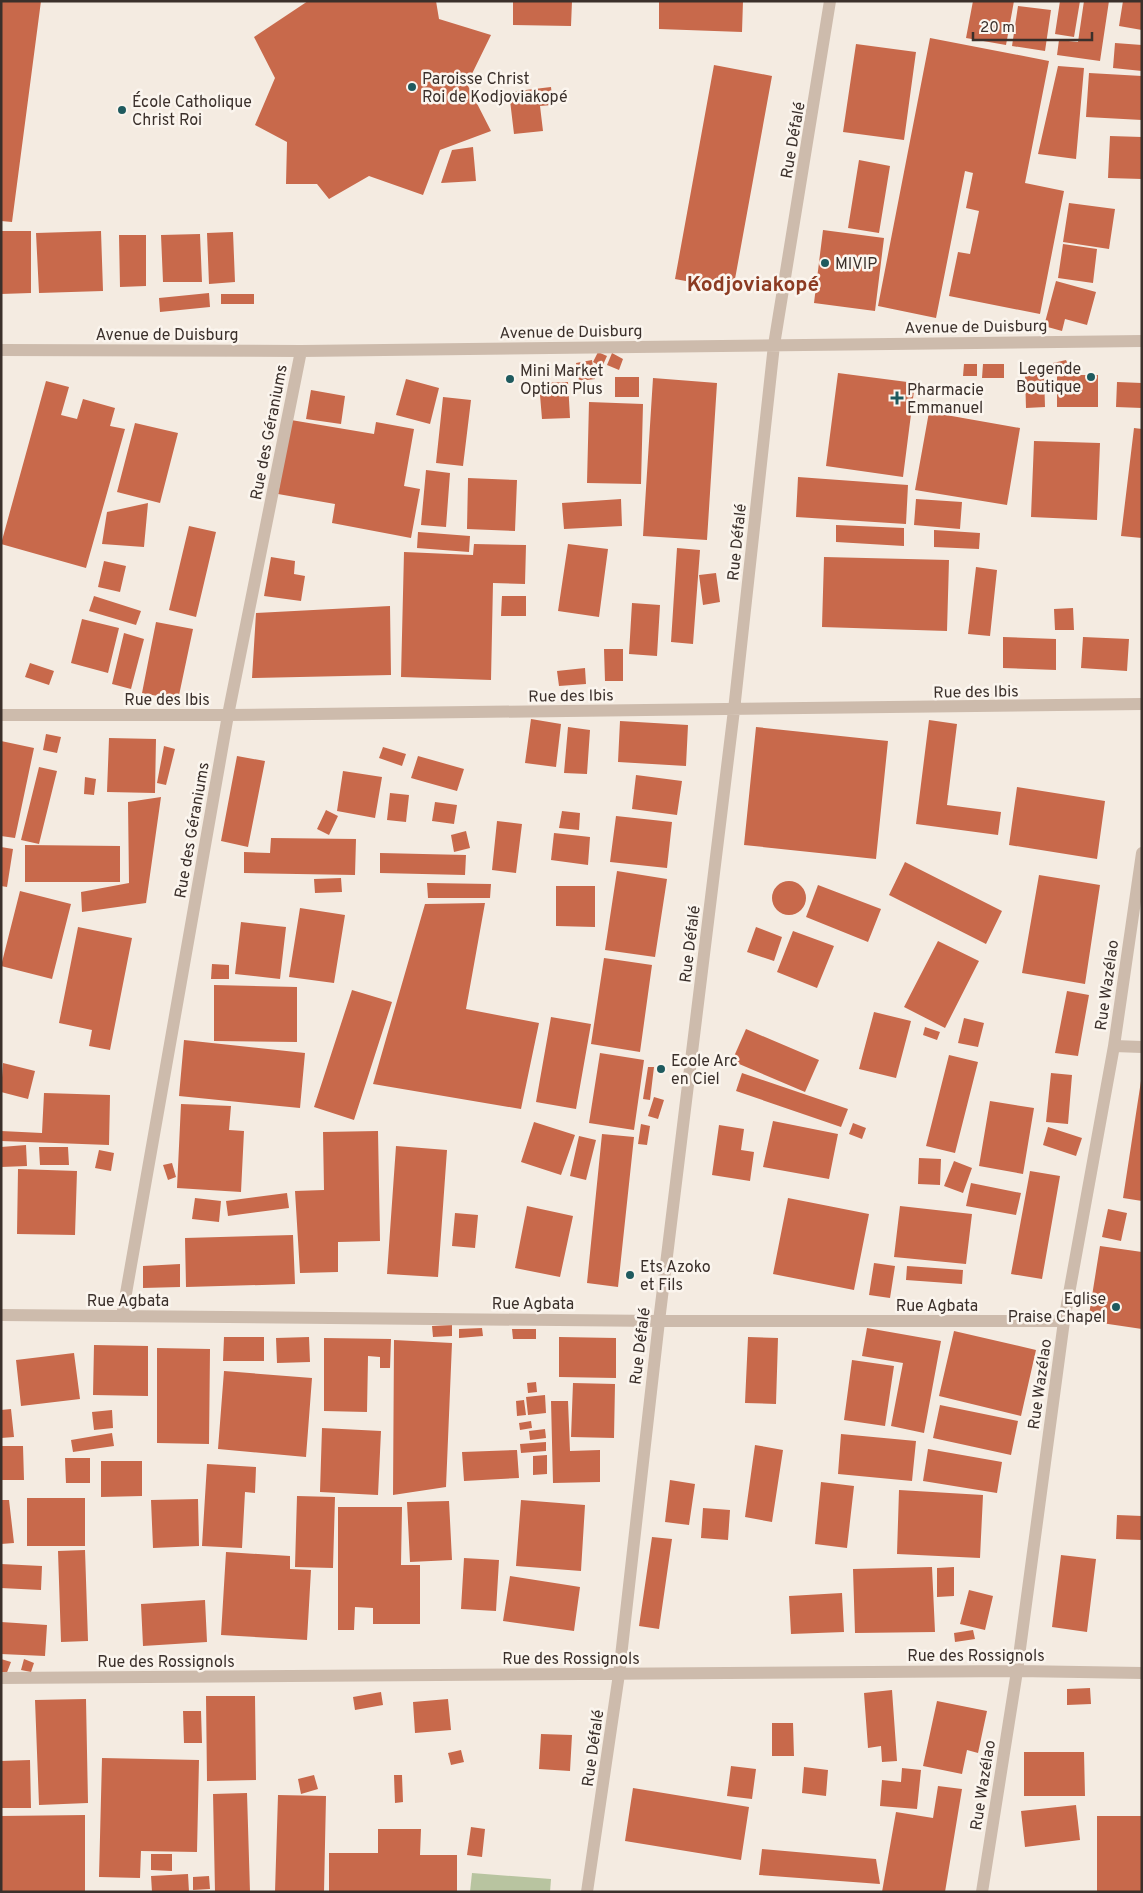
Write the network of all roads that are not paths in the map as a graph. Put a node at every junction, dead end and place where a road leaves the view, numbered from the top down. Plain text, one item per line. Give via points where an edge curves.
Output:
1 (830, 1) edge
2 (1142, 341) edge
3 (774, 345) junction
4 (1, 350) edge
5 (300, 351) junction
6 (1142, 704) edge
7 (734, 710) junction
8 (1, 715) edge
9 (228, 715) junction
10 (1142, 854) edge
11 (1114, 1046) junction
12 (1142, 1047) edge
13 (1, 1315) edge
14 (122, 1316) junction
15 (658, 1321) junction
16 (1064, 1321) junction
17 (1017, 1671) junction
18 (1142, 1673) edge
19 (619, 1674) junction
20 (1, 1678) edge
21 (588, 1892) edge
22 (982, 1892) edge

1 - 3 street, Rue Défalé
2 - 3 street, Avenue de Duisburg
3 - 5 street, Avenue de Duisburg
3 - 7 street, Rue Défalé
4 - 5 street, Avenue de Duisburg
5 - 9 street, Rue des Géraniums
6 - 7 street, Rue des Ibis
7 - 9 street, Rue des Ibis
7 - 15 street, Rue Défalé
8 - 9 street, Rue des Ibis
9 - 14 street, Rue des Géraniums
10 - 11 street, Rue Wazélao
11 - 12 street
11 - 16 street, Rue Wazélao
13 - 14 street, Rue Agbata
14 - 15 street, Rue Agbata
15 - 16 street, Rue Agbata
15 - 19 street, Rue Défalé
16 - 17 street, Rue Wazélao
17 - 18 street, Rue des Rossignols
17 - 19 street, Rue des Rossignols
17 - 22 street, Rue Wazélao
19 - 20 street, Rue des Rossignols
19 - 21 street, Rue Défalé

